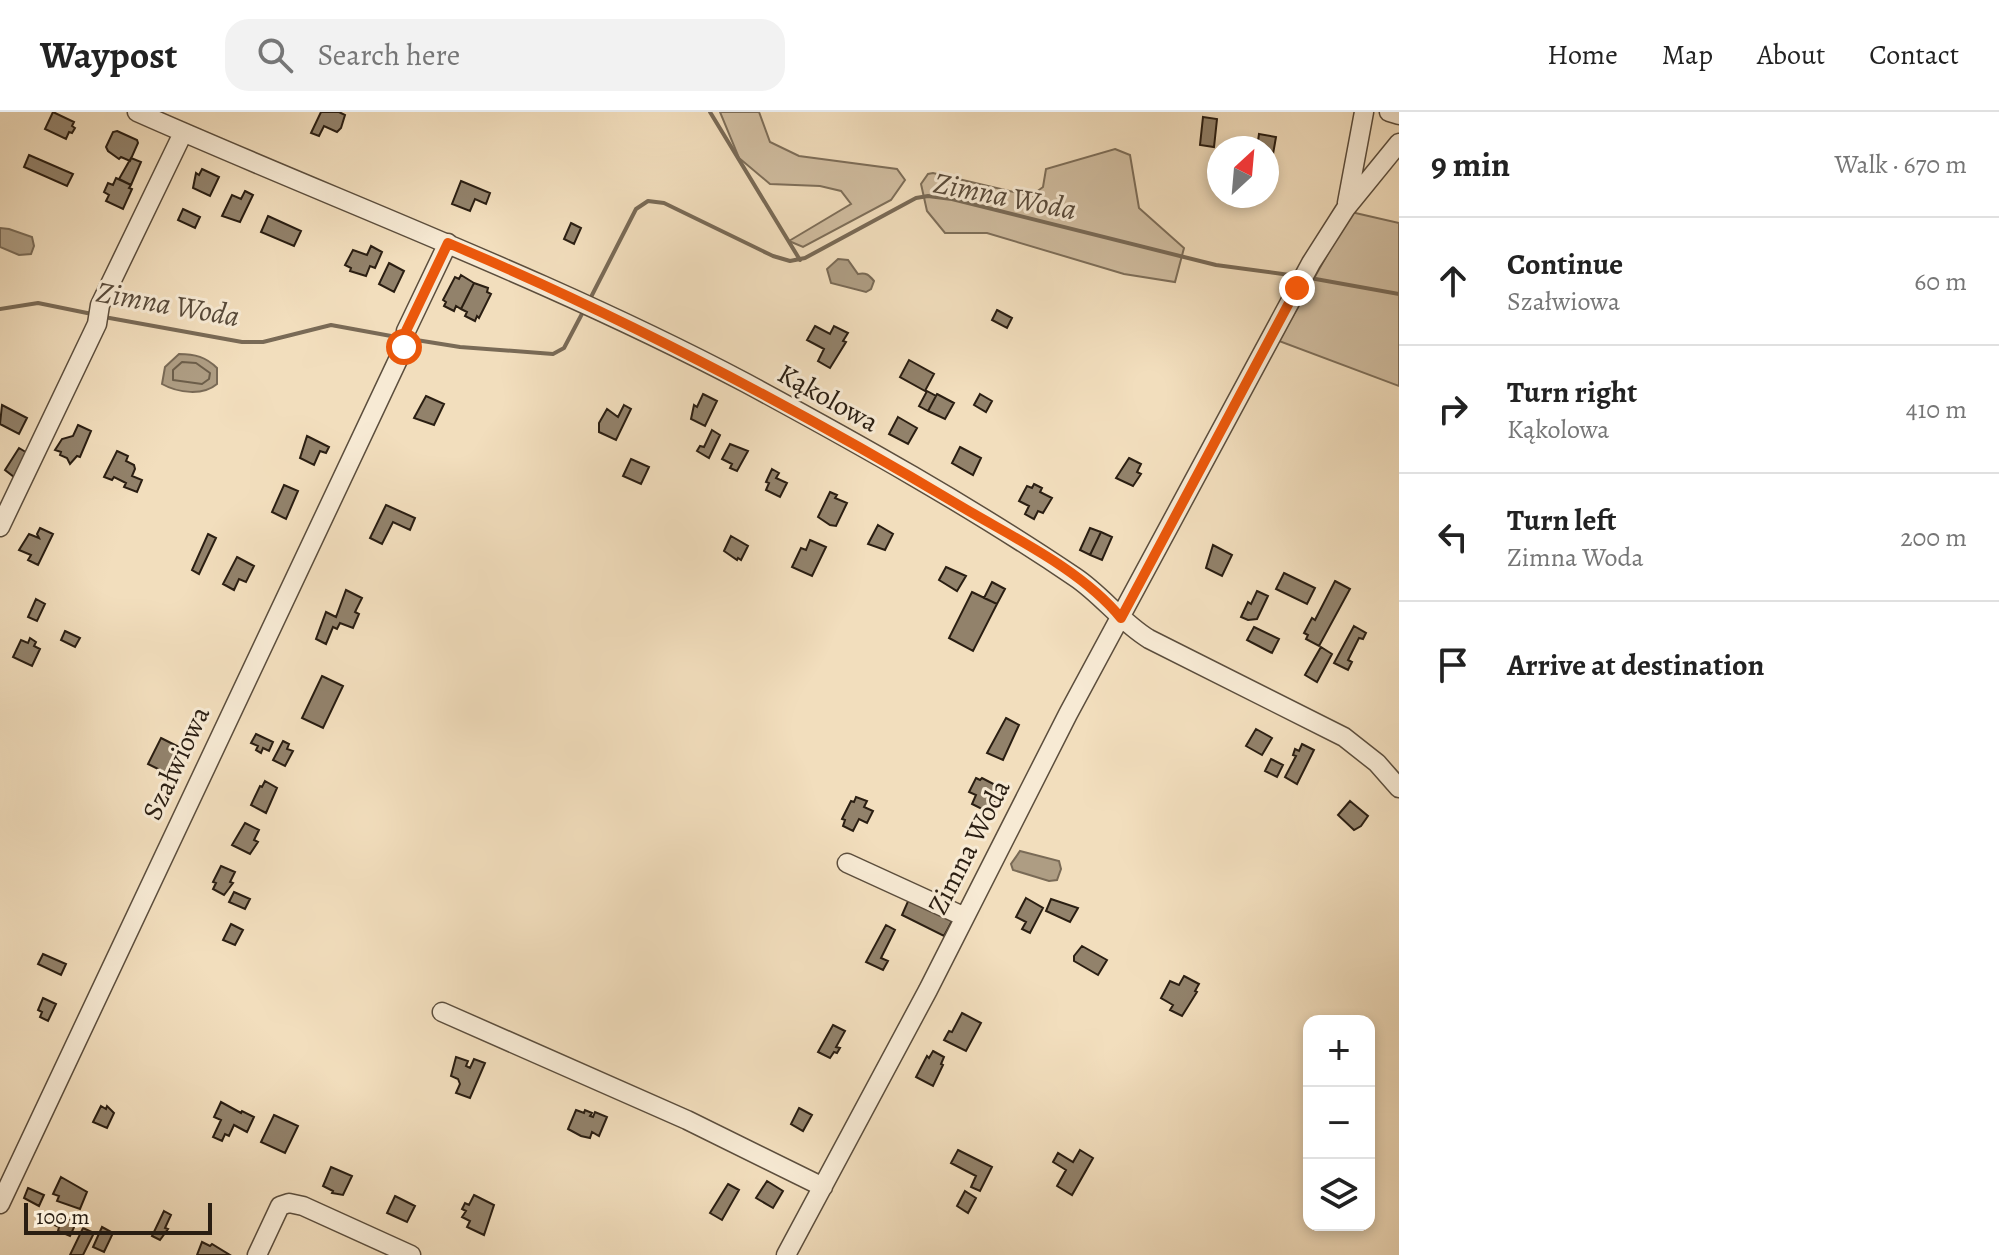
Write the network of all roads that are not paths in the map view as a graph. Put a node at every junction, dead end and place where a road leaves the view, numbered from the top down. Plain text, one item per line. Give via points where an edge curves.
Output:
1 (137, 112) edge
2 (1364, 112) edge
3 (1389, 112) edge
4 (1399, 115) edge
5 (183, 133) junction
6 (1399, 143) edge
7 (1344, 211) junction
8 (448, 243) junction
9 (0, 527) edge
10 (1121, 618) junction
11 (1399, 788) edge
12 (847, 863) dead end
13 (965, 917) junction
14 (442, 1012) dead end
15 (823, 1187) junction
16 (0, 1204) edge
17 (257, 1255) edge
18 (411, 1255) edge
19 (786, 1255) edge

1 - 5 street, Kąkolowa
2 - 7 street
3 - 4 street
5 - 8 street, Kąkolowa
5 - 9 street
6 - 7 street
7 - 10 street, Zimna Woda via 1297,288
8 - 10 street, Kąkolowa via 744,383 1077,578
8 - 16 street, Szałwiowa
10 - 11 street, Kąkolowa via 1149,639 1344,737
10 - 13 street, Zimna Woda
12 - 13 street
13 - 15 street, Zimna Woda
14 - 15 street via 687,1120
15 - 19 street, Zimna Woda
17 - 18 street via 280,1206 289,1203

